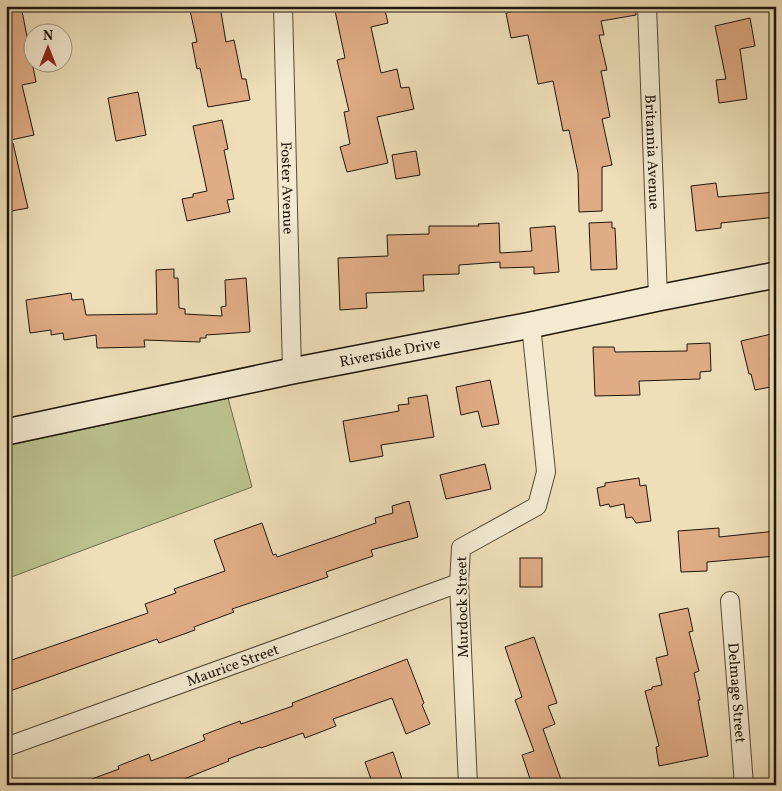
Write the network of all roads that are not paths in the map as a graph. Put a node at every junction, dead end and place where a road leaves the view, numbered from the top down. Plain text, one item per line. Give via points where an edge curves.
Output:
1 (283, 6) edge
2 (647, 6) edge
3 (776, 275) edge
4 (658, 298) junction
5 (531, 325) junction
6 (292, 371) junction
7 (6, 432) edge
8 (459, 583) junction
9 (730, 601) dead end
10 (6, 747) edge
11 (468, 785) edge
12 (744, 785) edge

1 - 6 street, Foster Avenue
2 - 4 street, Britannia Avenue
3 - 4 main road, Riverside Drive
4 - 5 main road, Riverside Drive
5 - 6 main road, Riverside Drive
5 - 8 street, Murdock Street via 546,472 537,506 461,548
6 - 7 main road, Riverside Drive
8 - 10 street, Maurice Street
8 - 11 street, Murdock Street
9 - 12 street, Delmage Street

